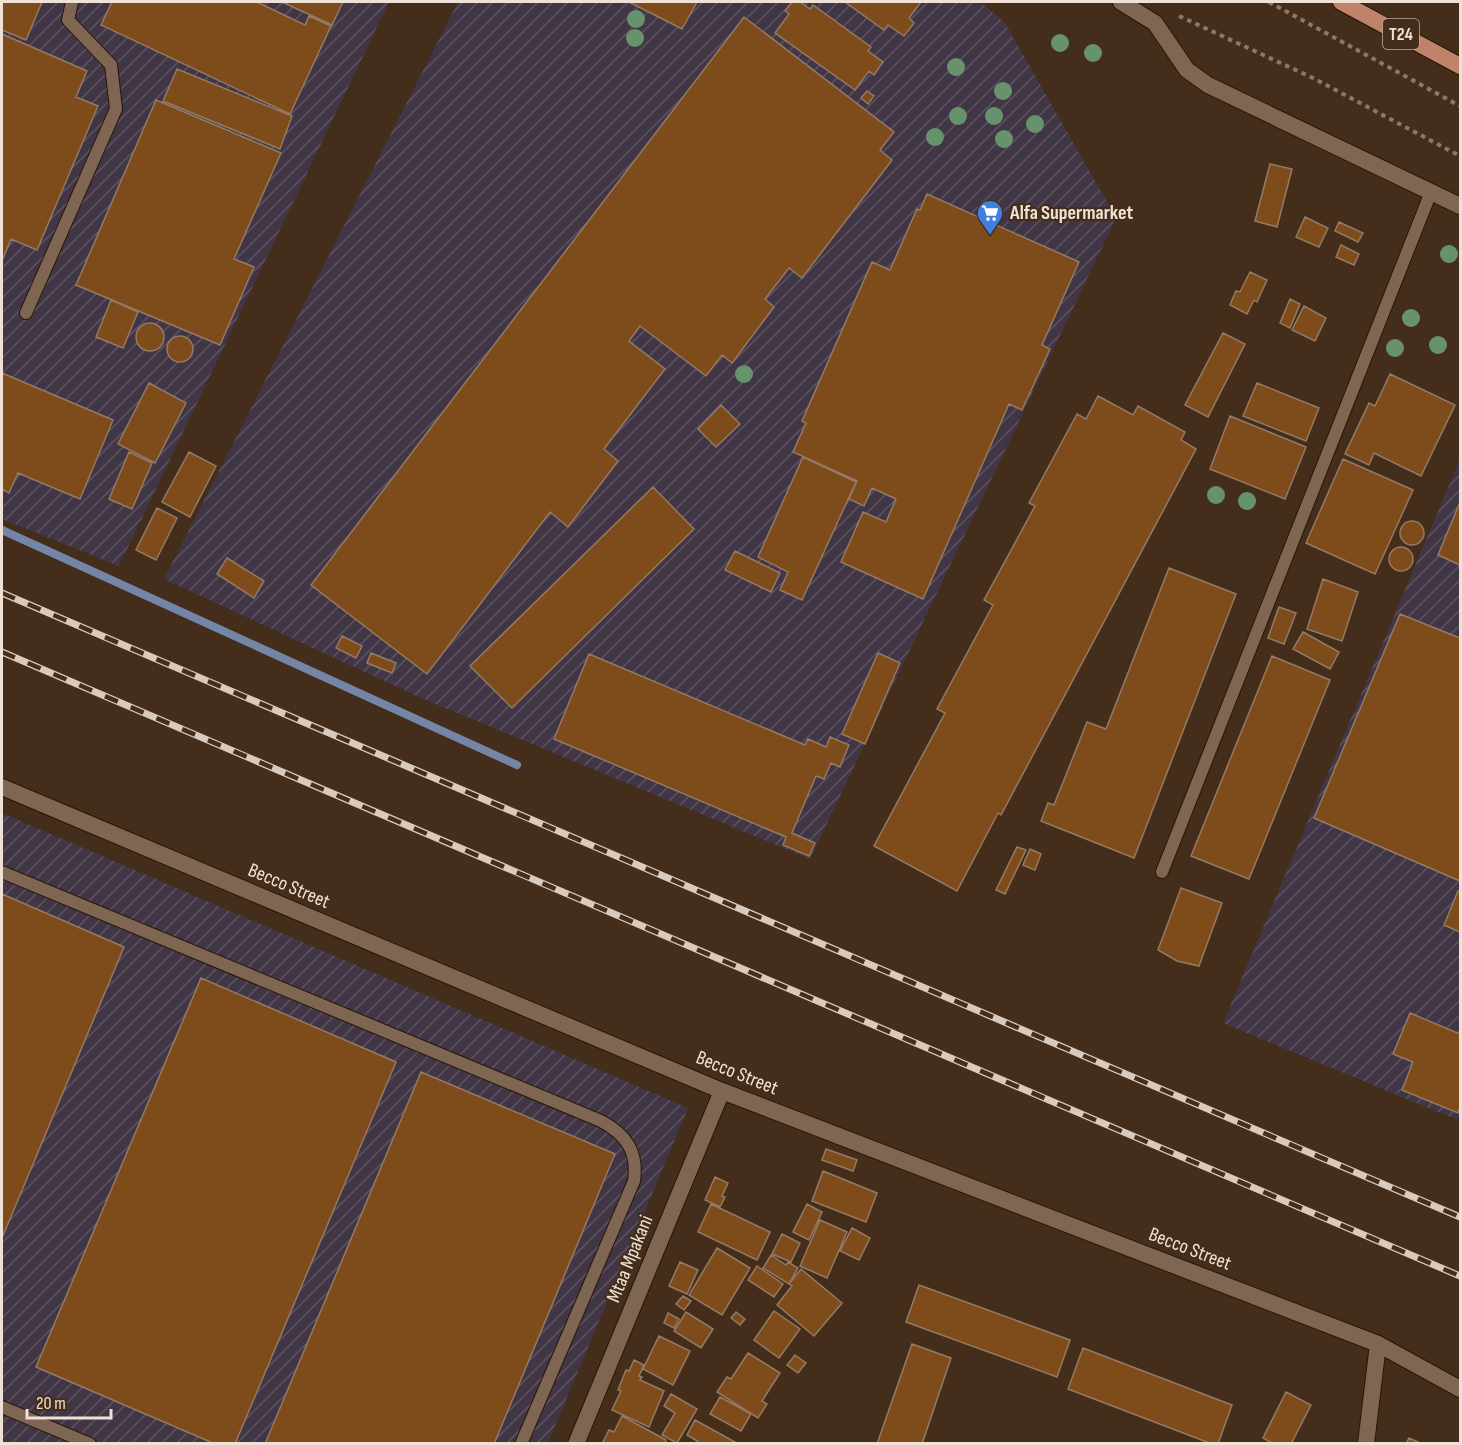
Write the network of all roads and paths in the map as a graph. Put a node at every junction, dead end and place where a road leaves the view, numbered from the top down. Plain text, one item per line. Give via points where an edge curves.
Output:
1 (72, 2) edge
2 (1121, 2) edge
3 (1269, 2) edge
4 (1341, 2) edge
5 (1191, 22) dead end
6 (1461, 66) edge
7 (1461, 106) edge
8 (1461, 156) edge
9 (1431, 192) junction
10 (1461, 206) edge
11 (26, 313) dead end
12 (2, 787) edge
13 (2, 872) edge
14 (1162, 872) dead end
15 (722, 1090) junction
16 (1378, 1344) junction
17 (1461, 1389) edge
18 (2, 1407) edge
19 (90, 1443) edge
20 (521, 1443) edge
21 (576, 1443) edge
22 (1366, 1443) edge

1 - 11 lane via 68,20 111,65 116,109
2 - 9 street via 1155,23 1187,70 1208,85
3 - 7 path
4 - 6 highway, T24
5 - 8 path via 1313,78
9 - 10 street
9 - 14 lane
12 - 15 street, Becco Street
13 - 20 lane via 601,1121 625,1138 636,1165 634,1181
15 - 16 street, Becco Street
15 - 21 street, Mtaa Mpakani
16 - 17 street, Becco Street
16 - 22 street
18 - 19 lane

